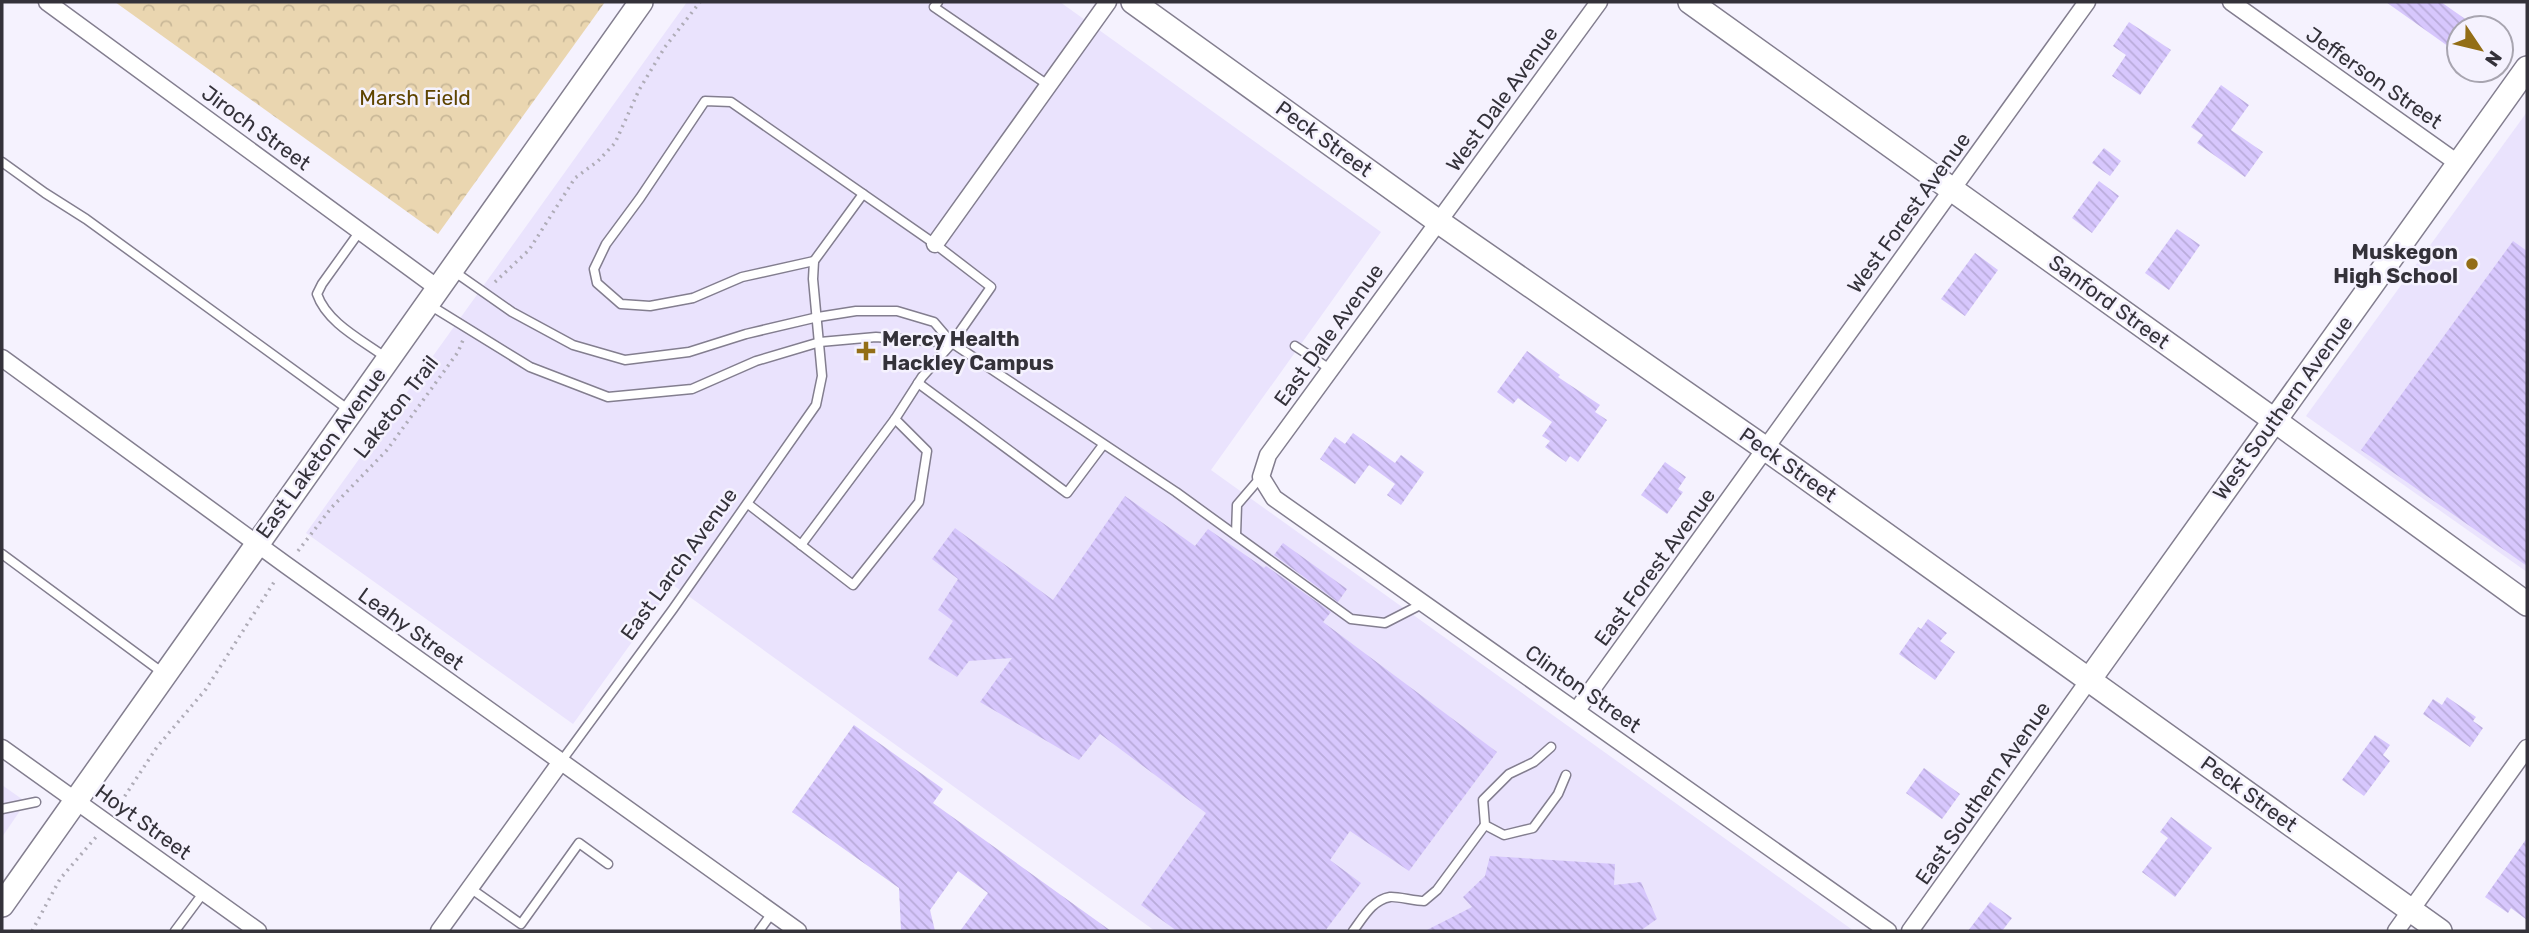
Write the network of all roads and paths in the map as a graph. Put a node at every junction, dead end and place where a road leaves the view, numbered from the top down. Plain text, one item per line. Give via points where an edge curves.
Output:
1 (47, 2) edge
2 (641, 2) edge
3 (700, 2) edge
4 (938, 2) edge
5 (1108, 2) edge
6 (1133, 2) edge
7 (1599, 2) edge
8 (1690, 2) edge
9 (2087, 2) edge
10 (2231, 2) edge
11 (2527, 68) edge
12 (1048, 85) junction
13 (2, 162) edge
14 (2459, 164) junction
15 (1952, 190) junction
16 (863, 194) junction
17 (1438, 222) junction
18 (360, 230) junction
19 (935, 244) junction
20 (814, 261) junction
21 (440, 288) junction
22 (484, 292) junction
23 (818, 317) junction
24 (467, 328) junction
25 (820, 342) junction
26 (952, 343) junction
27 (1295, 346) dead end
28 (2, 358) edge
29 (388, 360) junction
30 (1331, 369) junction
31 (918, 383) junction
32 (351, 412) junction
33 (895, 419) junction
34 (2274, 420) junction
35 (1103, 445) junction
36 (1766, 449) junction
37 (1261, 477) junction
38 (748, 504) junction
39 (1236, 535) junction
40 (256, 544) junction
41 (801, 545) junction
42 (2, 554) edge
43 (286, 565) junction
44 (1424, 603) junction
45 (2527, 604) edge
46 (165, 674) junction
47 (2089, 680) junction
48 (1577, 710) junction
49 (1551, 747) dead end
50 (2, 748) edge
51 (2527, 748) edge
52 (560, 763) junction
53 (1566, 775) dead end
54 (78, 801) junction
55 (36, 802) dead end
56 (2, 809) edge
57 (108, 823) junction
58 (1485, 825) junction
59 (608, 864) dead end
60 (470, 888) junction
61 (204, 892) junction
62 (2, 905) edge
63 (2411, 909) junction
64 (772, 913) junction
65 (32, 931) edge
66 (175, 931) edge
67 (258, 931) edge
68 (439, 931) edge
69 (759, 931) edge
70 (798, 931) edge
71 (1353, 931) edge
72 (1888, 931) edge
73 (1910, 931) edge
74 (2396, 931) edge
75 (2440, 931) edge

1 - 18 street, Jiroch Street
2 - 21 street, East Laketon Avenue
3 - 22 path via 639,90 615,143 575,178 529,250
4 - 12 lane via 934,7
5 - 12 street
6 - 17 street, Peck Street
7 - 17 street, West Dale Avenue
8 - 15 street, Sanford Street
9 - 15 street, West Forest Avenue
10 - 14 street, Jefferson Street
11 - 14 street, West Southern Avenue
12 - 19 street
13 - 32 lane
14 - 34 street, West Southern Avenue
15 - 34 street, Sanford Street
15 - 36 street, West Forest Avenue
16 - 19 lane
16 - 20 lane
16 - 20 lane via 731,102 705,102 606,244 594,269 597,283 621,304 649,306 693,298 742,277
17 - 30 street, East Dale Avenue
17 - 36 street, Peck Street
18 - 21 street, Jiroch Street
18 - 29 lane via 317,294 331,317
19 - 26 lane via 991,287
20 - 23 lane, East Larch Avenue
21 - 22 lane
21 - 24 lane
21 - 29 street, East Laketon Avenue
22 - 23 lane via 573,345 625,360 689,352
23 - 25 lane, East Larch Avenue
23 - 26 lane via 897,311 934,322
24 - 25 lane via 530,367 608,397 692,389 756,361
24 - 43 path, Laketon Trail via 458,352 387,450 332,507
25 - 26 lane via 876,337
25 - 38 lane, East Larch Avenue via 822,376 816,405
26 - 31 lane
26 - 35 lane
27 - 30 lane
28 - 40 street, Leahy Street
29 - 32 street, East Laketon Avenue
30 - 37 street, East Dale Avenue via 1268,455
31 - 33 lane
31 - 35 lane via 1067,494
32 - 40 street, East Laketon Avenue
33 - 41 lane
33 - 41 lane via 927,451 919,502 853,585
34 - 45 street, Sanford Street
34 - 47 street, West Southern Avenue
35 - 39 lane
36 - 47 street, Peck Street
36 - 48 street, East Forest Avenue
37 - 39 lane via 1237,505
37 - 44 street, Clinton Street via 1274,498
38 - 41 lane
38 - 52 lane, East Larch Avenue
39 - 44 lane via 1351,620 1385,623
40 - 43 street, Leahy Street
40 - 46 street, East Laketon Avenue
42 - 46 lane
43 - 52 street, Leahy Street
43 - 57 path, Laketon Trail via 206,689 157,747
44 - 48 street, Clinton Street
46 - 54 street, East Laketon Avenue
47 - 63 street, Peck Street
47 - 73 street, East Southern Avenue
48 - 72 street, Clinton Street
49 - 58 lane via 1509,774 1483,800
50 - 54 street, Hoyt Street
51 - 63 street
52 - 60 street, East Larch Avenue
52 - 64 street, Leahy Street
53 - 58 lane via 1533,828 1504,835
54 - 57 street, Hoyt Street
54 - 62 street, East Laketon Avenue
55 - 56 lane
57 - 61 street, Hoyt Street
57 - 65 path, Laketon Trail via 60,879
58 - 71 lane via 1424,901 1392,897 1375,903
59 - 60 lane via 579,843 520,924
60 - 68 street, East Larch Avenue
61 - 66 lane
61 - 67 street, Hoyt Street
63 - 74 street
63 - 75 street, Peck Street
64 - 69 lane
64 - 70 street, Leahy Street

